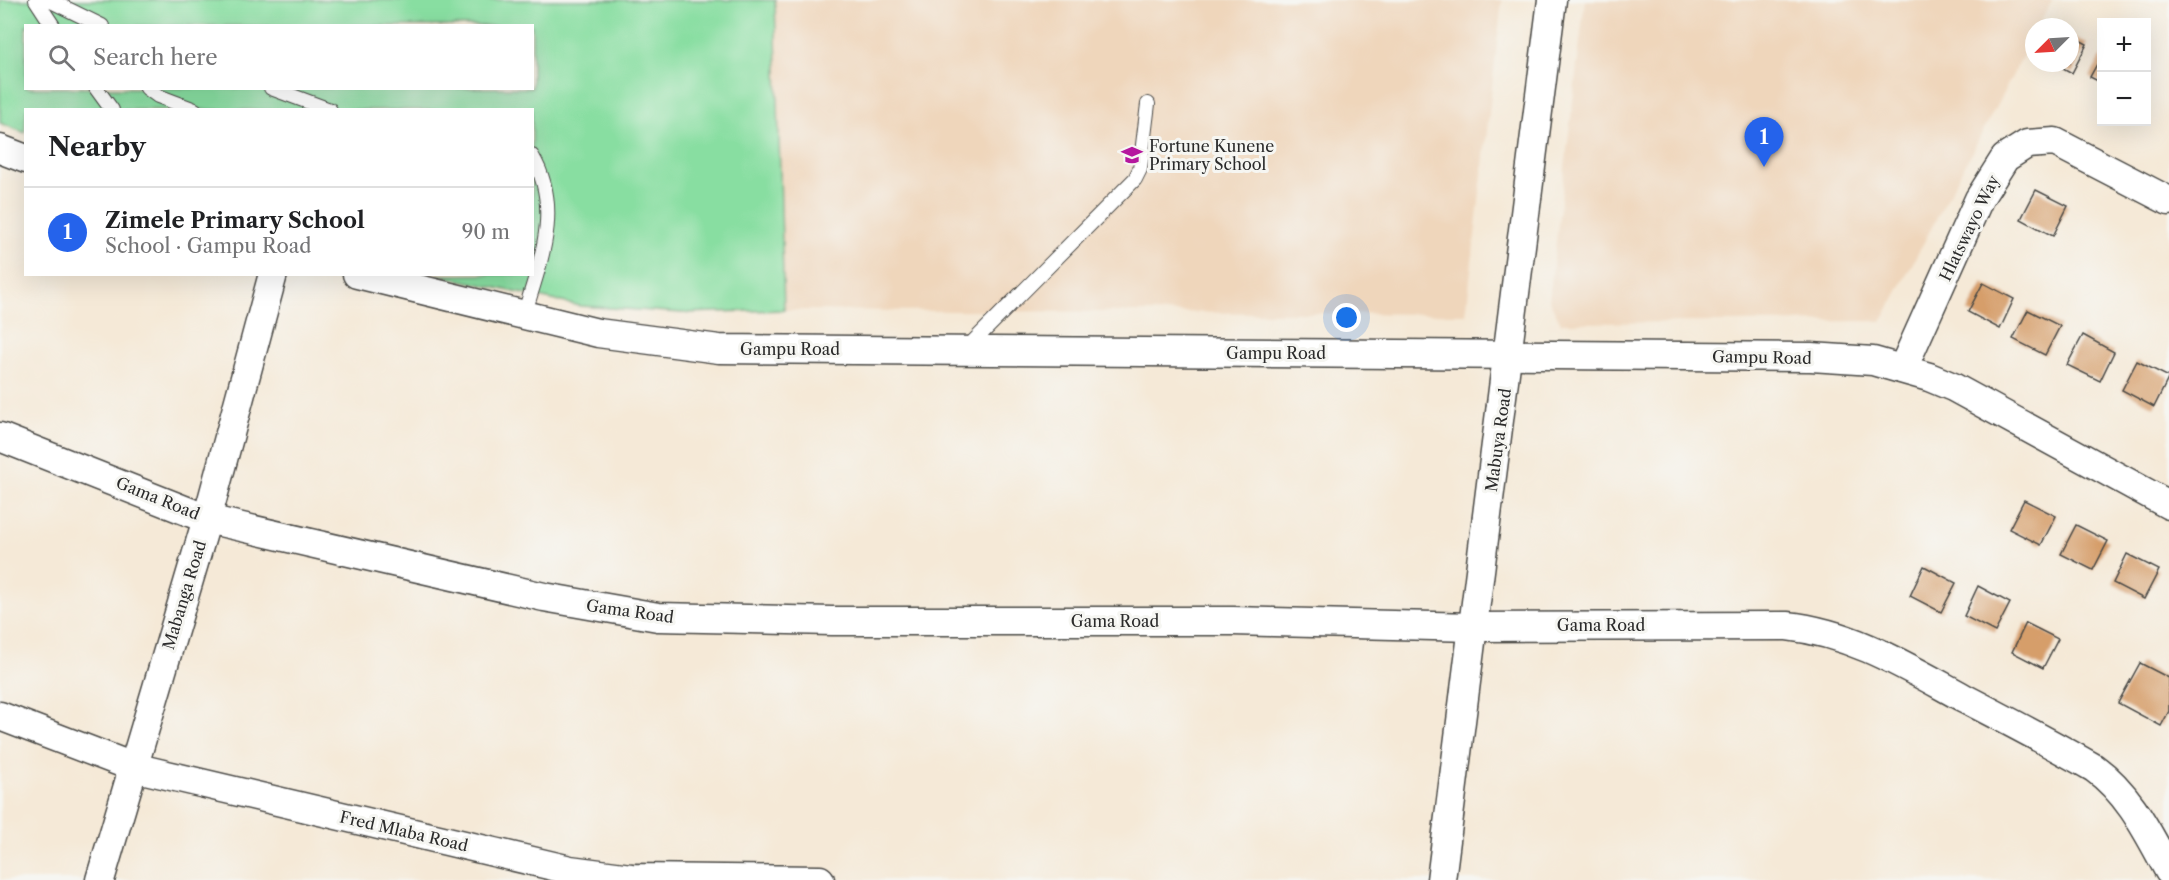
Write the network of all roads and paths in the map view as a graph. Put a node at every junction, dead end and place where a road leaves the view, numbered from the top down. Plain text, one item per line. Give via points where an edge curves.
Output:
1 (36, 0) edge
2 (50, 0) edge
3 (1552, 0) edge
4 (66, 8) junction
5 (52, 24) edge
6 (79, 24) edge
7 (98, 24) edge
8 (97, 90) edge
9 (150, 90) edge
10 (276, 90) edge
11 (1148, 104) dead end
12 (111, 108) edge
13 (190, 108) edge
14 (325, 108) edge
15 (0, 149) edge
16 (24, 158) edge
17 (534, 160) edge
18 (2169, 201) edge
19 (272, 276) edge
20 (365, 276) edge
21 (524, 315) junction
22 (965, 351) junction
23 (1509, 354) junction
24 (1903, 368) junction
25 (0, 437) edge
26 (2169, 505) edge
27 (207, 519) junction
28 (1473, 627) junction
29 (0, 716) edge
30 (133, 767) junction
31 (2169, 871) edge
32 (100, 880) edge
33 (820, 880) edge
34 (1441, 880) edge

1 - 5 lane
2 - 4 lane
3 - 23 street, Mabuya Road
4 - 6 lane
4 - 7 lane
8 - 12 lane
9 - 13 lane
10 - 14 lane
11 - 22 lane via 1140,169 1135,179
15 - 16 street
17 - 21 lane via 547,187 549,211 545,245
18 - 24 street, Hlatswayo Way via 2066,146 2046,141 2019,147 2004,158 1979,199
19 - 27 street, Mabanga Road
20 - 21 street, Gampu Road
21 - 22 street, Gampu Road via 598,333 718,349
22 - 23 street, Gampu Road
23 - 24 street, Gampu Road via 1811,357 1873,361
23 - 28 street, Mabuya Road
24 - 26 street, Gampu Road via 1953,387
25 - 27 street, Gama Road
27 - 28 street, Gama Road via 544,597 658,617 1233,621
27 - 30 street, Mabanga Road
28 - 31 street, Gama Road via 1787,626 1836,634 1878,651 2102,773 2134,808
28 - 34 street, Mabuya Road
29 - 30 street, Fred Mlaba Road
30 - 32 street, Mabanga Road
30 - 33 street, Fred Mlaba Road via 581,872 631,878

